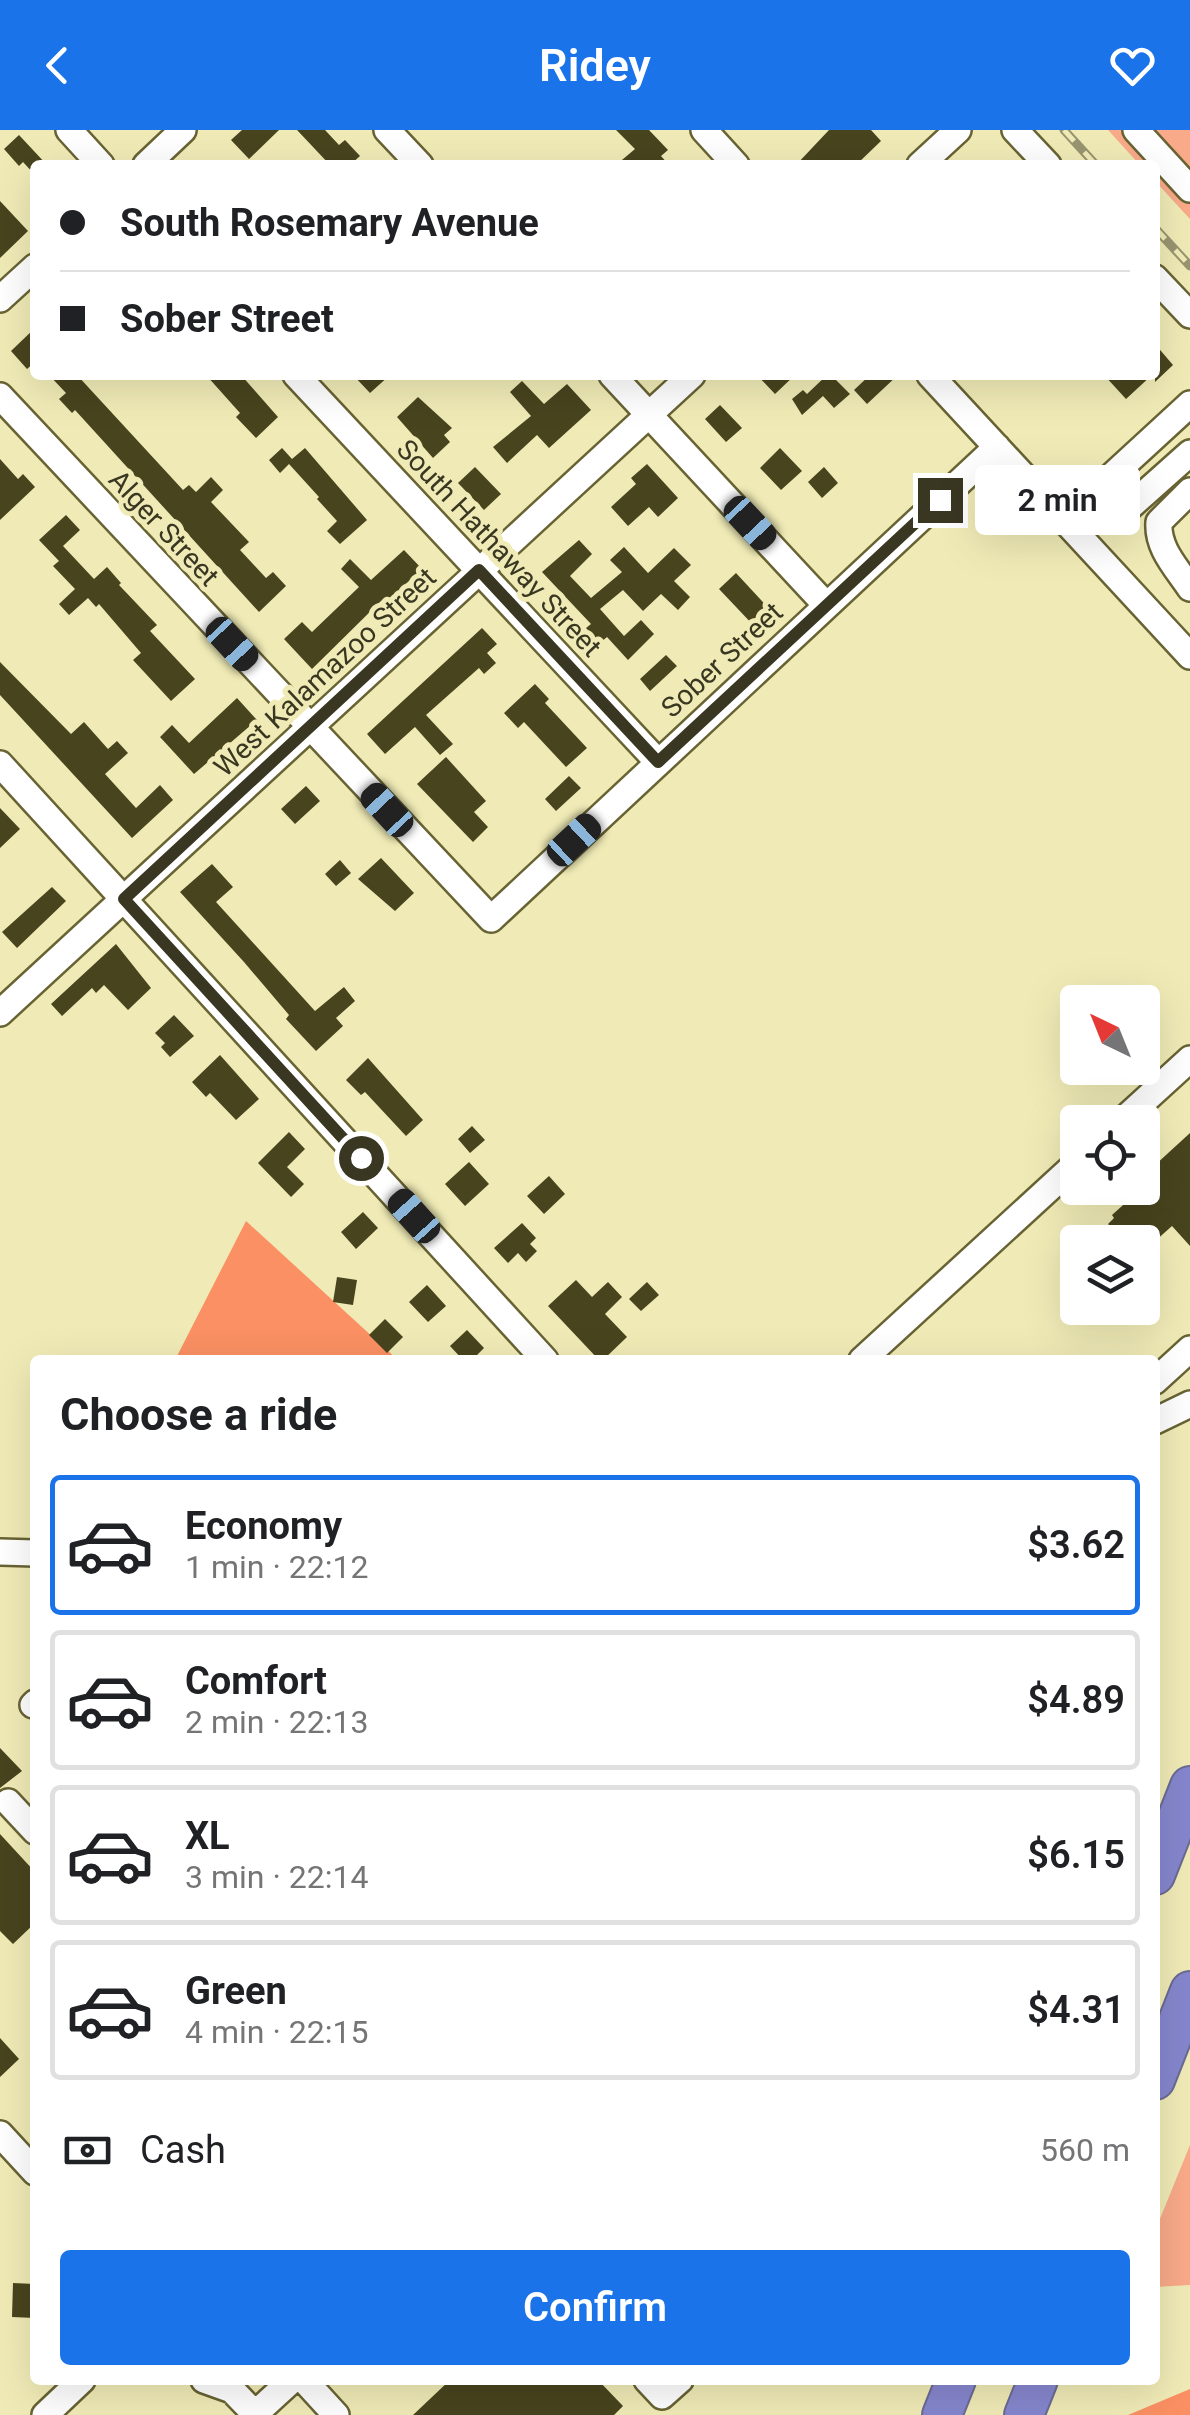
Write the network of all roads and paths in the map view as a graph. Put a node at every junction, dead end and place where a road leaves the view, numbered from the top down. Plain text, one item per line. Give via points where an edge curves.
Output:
1 (69, 130) edge
2 (183, 130) edge
3 (388, 130) edge
4 (704, 130) edge
5 (958, 130) edge
6 (1015, 130) edge
7 (1136, 130) edge
8 (96, 160) edge
9 (151, 160) edge
10 (415, 160) edge
11 (731, 160) edge
12 (925, 160) edge
13 (1043, 160) edge
14 (1190, 189) edge
15 (30, 272) edge
16 (1160, 283) edge
17 (0, 300) edge
18 (1190, 315) edge
19 (301, 380) edge
20 (616, 380) edge
21 (686, 380) edge
22 (935, 380) edge
23 (0, 396) edge
24 (1190, 404) edge
25 (648, 415) junction
26 (997, 447) junction
27 (1190, 452) edge
28 (1190, 491) edge
29 (1086, 499) junction
30 (1064, 519) junction
31 (479, 570) junction
32 (1190, 588) edge
33 (826, 605) junction
34 (1187, 645) edge
35 (309, 728) junction
36 (658, 762) junction
37 (0, 764) edge
38 (124, 899) junction
39 (491, 920) joint
40 (0, 1013) edge
41 (1190, 1059) edge
42 (1140, 1105) edge
43 (1060, 1178) edge
44 (1190, 1349) edge
45 (540, 1355) edge
46 (867, 1355) edge
47 (1160, 1376) edge
48 (1190, 1404) edge
49 (1160, 1419) edge
50 (0, 1552) edge
51 (30, 1553) edge
52 (1190, 1786) edge
53 (8, 1802) dead end
54 (30, 1826) edge
55 (1160, 1862) edge
56 (1190, 1991) edge
57 (1160, 2067) edge
58 (0, 2134) edge
59 (30, 2167) edge
60 (77, 2385) edge
61 (218, 2385) edge
62 (287, 2385) edge
63 (309, 2385) edge
64 (652, 2385) edge
65 (674, 2385) edge
66 (954, 2385) edge
67 (1036, 2385) edge
68 (45, 2415) edge
69 (255, 2415) edge
70 (336, 2415) edge
71 (942, 2415) edge
72 (1024, 2415) edge

1 - 8 street
2 - 9 street
3 - 10 street
4 - 11 street
5 - 12 street
6 - 13 street
7 - 14 street
15 - 17 street
16 - 18 street
19 - 31 street, South Hathaway Street
20 - 25 street
21 - 25 street, West Kalamazoo Street
22 - 26 street
23 - 35 street, Alger Street
24 - 29 street
25 - 31 street, West Kalamazoo Street
25 - 33 street
26 - 30 street
26 - 33 street, Sober Street
27 - 29 street via 1116,519
28 - 32 street via 1159,522 1158,533
29 - 30 street
30 - 34 street
31 - 35 street, West Kalamazoo Street
31 - 36 street, South Hathaway Street
33 - 36 street, Sober Street
35 - 38 street, West Kalamazoo Street
35 - 39 street, Alger Street
36 - 39 street, Sober Street
37 - 38 street
38 - 40 street, West Kalamazoo Street
38 - 45 street
41 - 42 street
43 - 46 street
44 - 47 street
48 - 49 street
50 - 51 street
52 - 55 highway
53 - 54 street
56 - 57 highway
58 - 59 street
60 - 68 street
61 - 69 street
62 - 69 street
63 - 70 street
64 - 65 street via 662,2396
66 - 71 highway
67 - 72 highway

